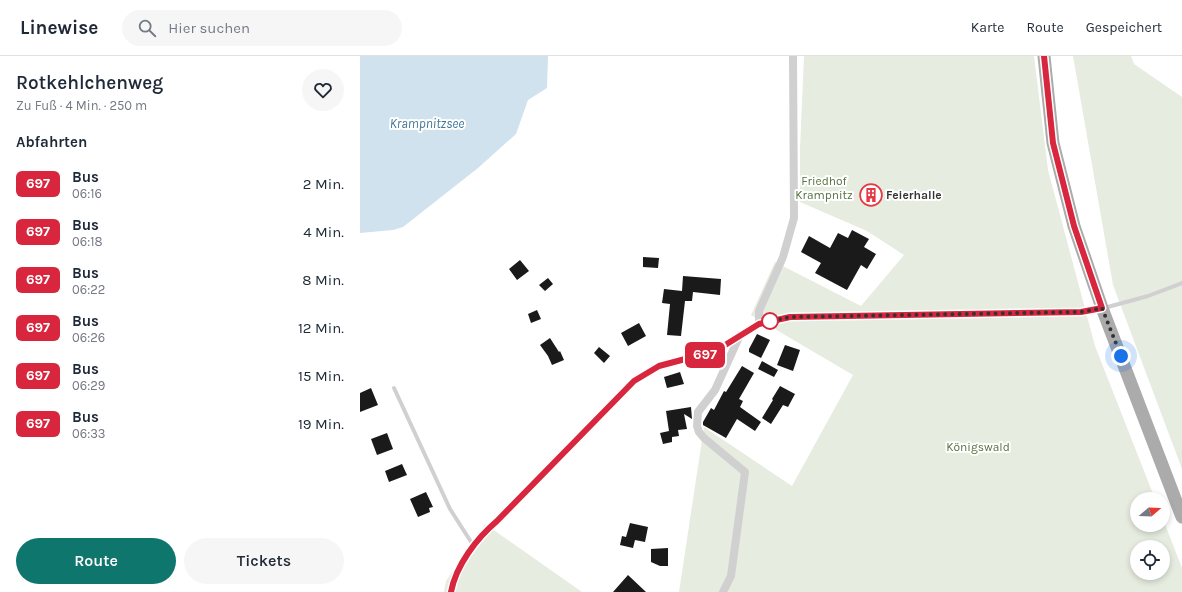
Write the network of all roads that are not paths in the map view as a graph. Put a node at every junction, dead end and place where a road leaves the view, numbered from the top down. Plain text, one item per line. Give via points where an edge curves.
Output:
1 (793, 56) edge
2 (1044, 56) edge
3 (1182, 283) edge
4 (1102, 308) junction
5 (759, 324) junction
6 (741, 335) junction
7 (394, 388) dead end
8 (1182, 517) edge
9 (473, 546) junction
10 (452, 592) edge
11 (723, 592) edge

1 - 5 street via 794,218 783,257 759,311
2 - 4 main road via 1053,143 1074,226
3 - 4 lane via 1148,296
4 - 5 street via 1081,312 790,317
4 - 8 main road
5 - 6 street
6 - 9 street via 709,355 659,366 634,381
6 - 11 street via 715,390 698,412 697,426 704,438 745,472 731,576
7 - 9 lane via 450,509
9 - 10 street via 453,580

